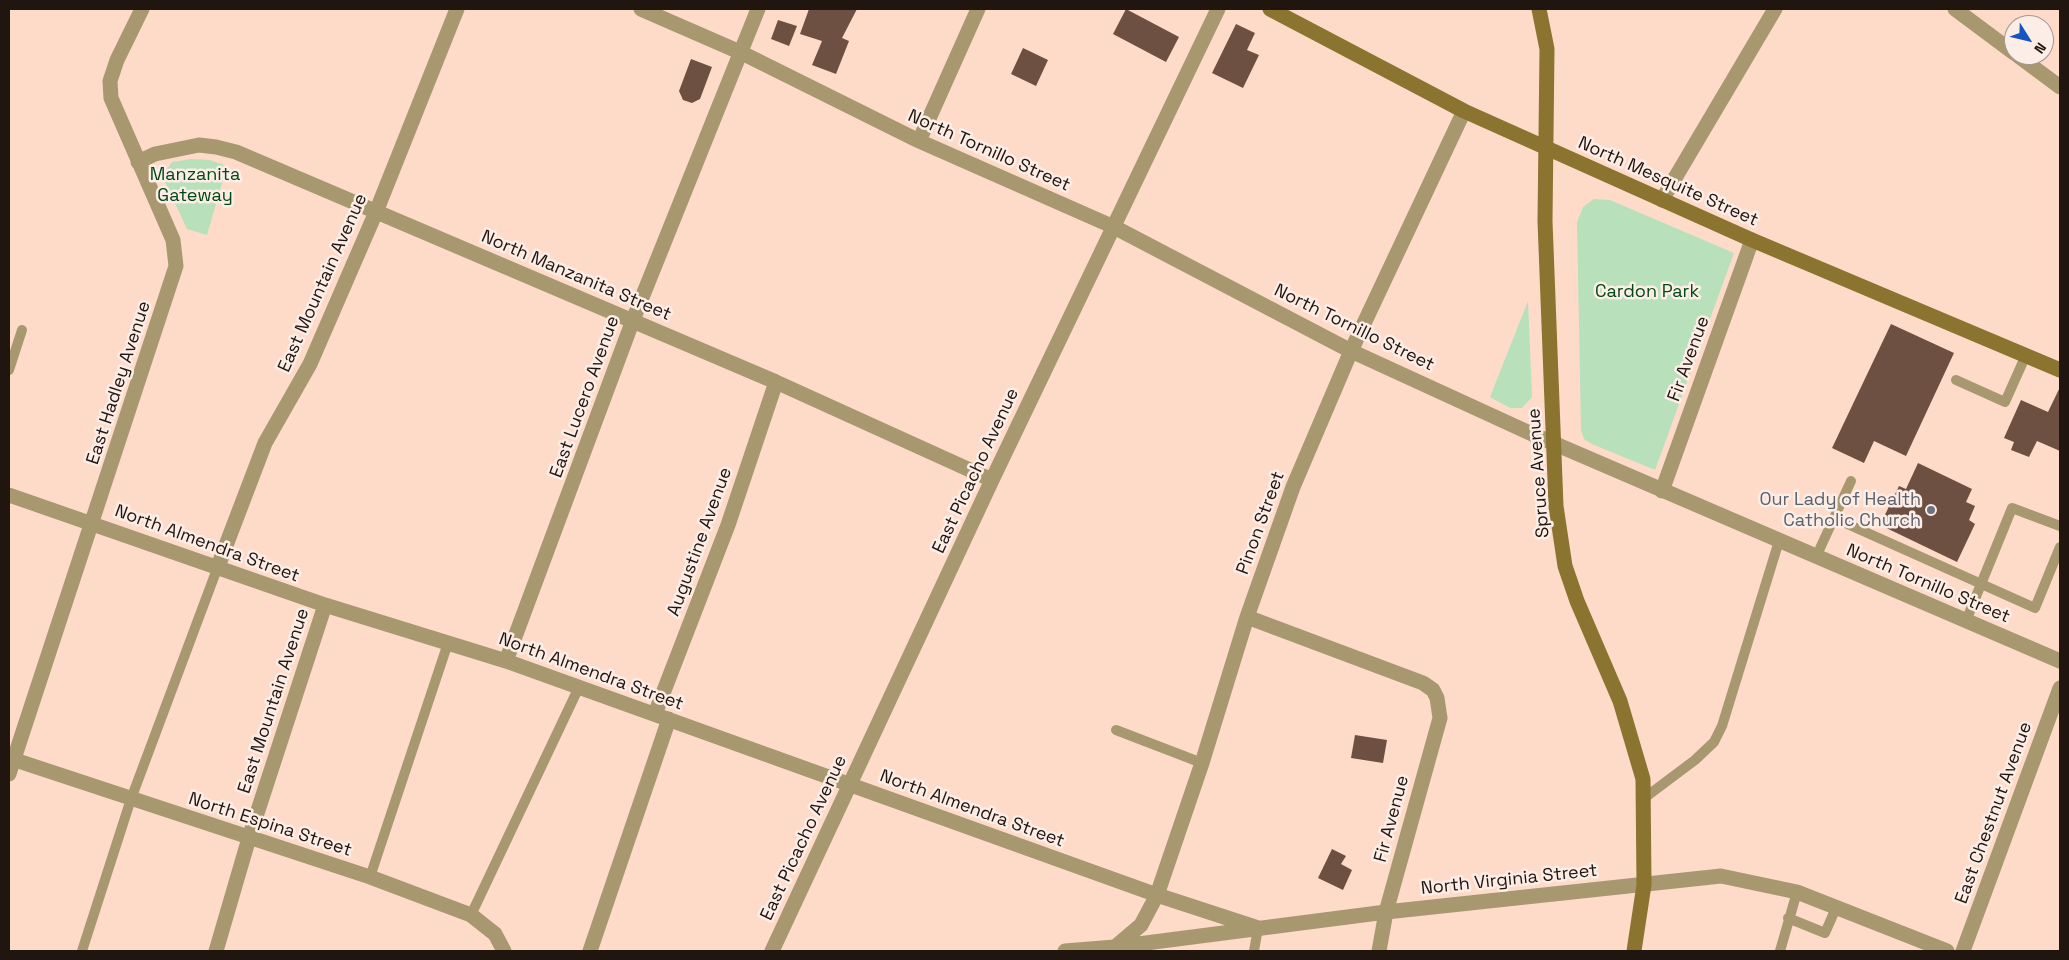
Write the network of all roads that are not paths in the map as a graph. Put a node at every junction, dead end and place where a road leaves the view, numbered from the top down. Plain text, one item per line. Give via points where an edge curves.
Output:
1 (142, 9) edge
2 (458, 9) edge
3 (641, 9) edge
4 (758, 9) edge
5 (978, 9) edge
6 (1218, 9) edge
7 (1270, 9) edge
8 (1539, 9) edge
9 (1775, 9) edge
10 (1955, 9) edge
11 (2004, 45) edge
12 (742, 53) junction
13 (2030, 65) edge
14 (2060, 87) edge
15 (1464, 111) junction
16 (919, 141) junction
17 (1547, 148) junction
18 (138, 162) junction
19 (1662, 200) junction
20 (376, 212) junction
21 (1114, 228) junction
22 (1752, 240) junction
23 (633, 320) junction
24 (22, 330) dead end
25 (1351, 351) junction
26 (2026, 355) junction
27 (9, 370) edge
28 (2060, 370) edge
29 (1956, 380) dead end
30 (776, 382) junction
31 (1554, 444) junction
32 (992, 480) junction
33 (1851, 481) dead end
34 (1662, 491) junction
35 (9, 495) edge
36 (1834, 518) junction
37 (92, 523) junction
38 (2060, 526) edge
39 (1779, 541) junction
40 (2060, 547) edge
41 (1816, 557) junction
42 (217, 569) junction
43 (1982, 584) junction
44 (325, 605) junction
45 (1246, 618) junction
46 (1966, 621) junction
47 (448, 643) junction
48 (506, 661) junction
49 (2060, 661) edge
50 (579, 687) junction
51 (2060, 688) edge
52 (662, 717) junction
53 (1116, 730) dead end
54 (1202, 763) junction
55 (10, 764) edge
56 (850, 785) junction
57 (131, 799) junction
58 (1643, 799) junction
59 (249, 838) junction
60 (370, 877) junction
61 (1644, 885) junction
62 (1796, 892) junction
63 (1157, 895) junction
64 (1836, 908) junction
65 (1386, 912) junction
66 (471, 915) junction
67 (1788, 918) junction
68 (1258, 928) junction
69 (1115, 949) edge
70 (82, 951) edge
71 (216, 951) edge
72 (504, 951) edge
73 (590, 951) edge
74 (772, 951) edge
75 (1065, 951) edge
76 (1254, 951) edge
77 (1380, 951) edge
78 (1634, 951) edge
79 (1780, 951) edge
80 (1947, 951) edge
81 (1963, 951) edge

1 - 18 street, East Hadley Avenue via 110,81 111,98
2 - 20 street, East Mountain Avenue
3 - 12 street, North Tornillo Street
4 - 12 street, East Lucero Avenue
5 - 16 street
6 - 21 street, East Picacho Avenue
7 - 15 main road, North Mesquite Street
8 - 17 main road, Spruce Avenue via 1547,48
9 - 19 street
10 - 11 street
12 - 16 street, North Tornillo Street
12 - 23 street, East Lucero Avenue
13 - 14 street
15 - 17 main road, North Mesquite Street
15 - 25 street, Pinon Street
16 - 21 street, North Tornillo Street
17 - 19 main road, North Mesquite Street
17 - 31 main road, Spruce Avenue via 1546,221
18 - 20 street, North Manzanita Street via 155,154 216,146
18 - 37 street, East Hadley Avenue via 173,240 176,266
19 - 22 main road, North Mesquite Street
20 - 23 street, North Manzanita Street
20 - 42 street, East Mountain Avenue via 310,364 265,443
21 - 25 street, North Tornillo Street
21 - 32 street, East Picacho Avenue
22 - 26 main road, North Mesquite Street
22 - 34 street, Fir Avenue
23 - 30 street, North Manzanita Street
23 - 48 street, East Lucero Avenue
24 - 27 lane
25 - 31 street, North Tornillo Street
25 - 45 street, Pinon Street via 1293,487
26 - 28 main road, North Mesquite Street
26 - 29 lane via 2005,402
30 - 32 street, North Manzanita Street
30 - 52 street, Augustine Avenue
31 - 34 street, North Tornillo Street
31 - 58 main road, Spruce Avenue via 1556,506 1565,566 1620,701 1643,778
32 - 56 street, East Picacho Avenue
33 - 36 lane
34 - 39 street, North Tornillo Street
35 - 37 street, North Almendra Street
36 - 41 lane
36 - 43 lane
37 - 42 street, North Almendra Street
37 - 55 street, East Hadley Avenue
38 - 43 lane via 2012,508
39 - 41 street, North Tornillo Street
39 - 58 lane via 1722,726 1714,742
40 - 43 lane via 2035,608
41 - 46 street, North Tornillo Street
42 - 44 street, North Almendra Street
42 - 57 lane
43 - 46 lane
44 - 47 street, North Almendra Street
44 - 59 street, East Mountain Avenue
45 - 54 street, Pinon Street
45 - 65 street, Fir Avenue via 1422,683 1437,698 1440,718
46 - 49 street, North Tornillo Street
47 - 48 street, North Almendra Street
47 - 60 lane
48 - 50 street, North Almendra Street
50 - 52 street, North Almendra Street
50 - 66 lane
51 - 81 street, East Chestnut Avenue
52 - 56 street, North Almendra Street
52 - 73 street, Augustine Avenue
53 - 54 lane
54 - 63 street, Pinon Street
55 - 57 street, North Espina Street
56 - 63 street, North Almendra Street
56 - 74 street, East Picacho Avenue
57 - 59 street, North Espina Street
57 - 70 lane
58 - 61 main road, Spruce Avenue
59 - 60 street, North Espina Street
59 - 71 street, East Mountain Avenue
60 - 66 street, North Espina Street
61 - 62 street, North Virginia Street via 1721,876
61 - 65 street, North Virginia Street
61 - 78 main road, Spruce Avenue
62 - 64 street, North Virginia Street
62 - 67 lane
63 - 68 street, North Almendra Street
63 - 69 street, Pinon Street via 1141,925
64 - 67 lane via 1825,933
64 - 80 street, North Virginia Street
65 - 68 street, North Virginia Street
65 - 77 street, Fir Avenue
66 - 72 street, North Espina Street via 496,934
67 - 79 lane
68 - 69 street, North Virginia Street
68 - 76 lane
69 - 75 street, North Virginia Street

